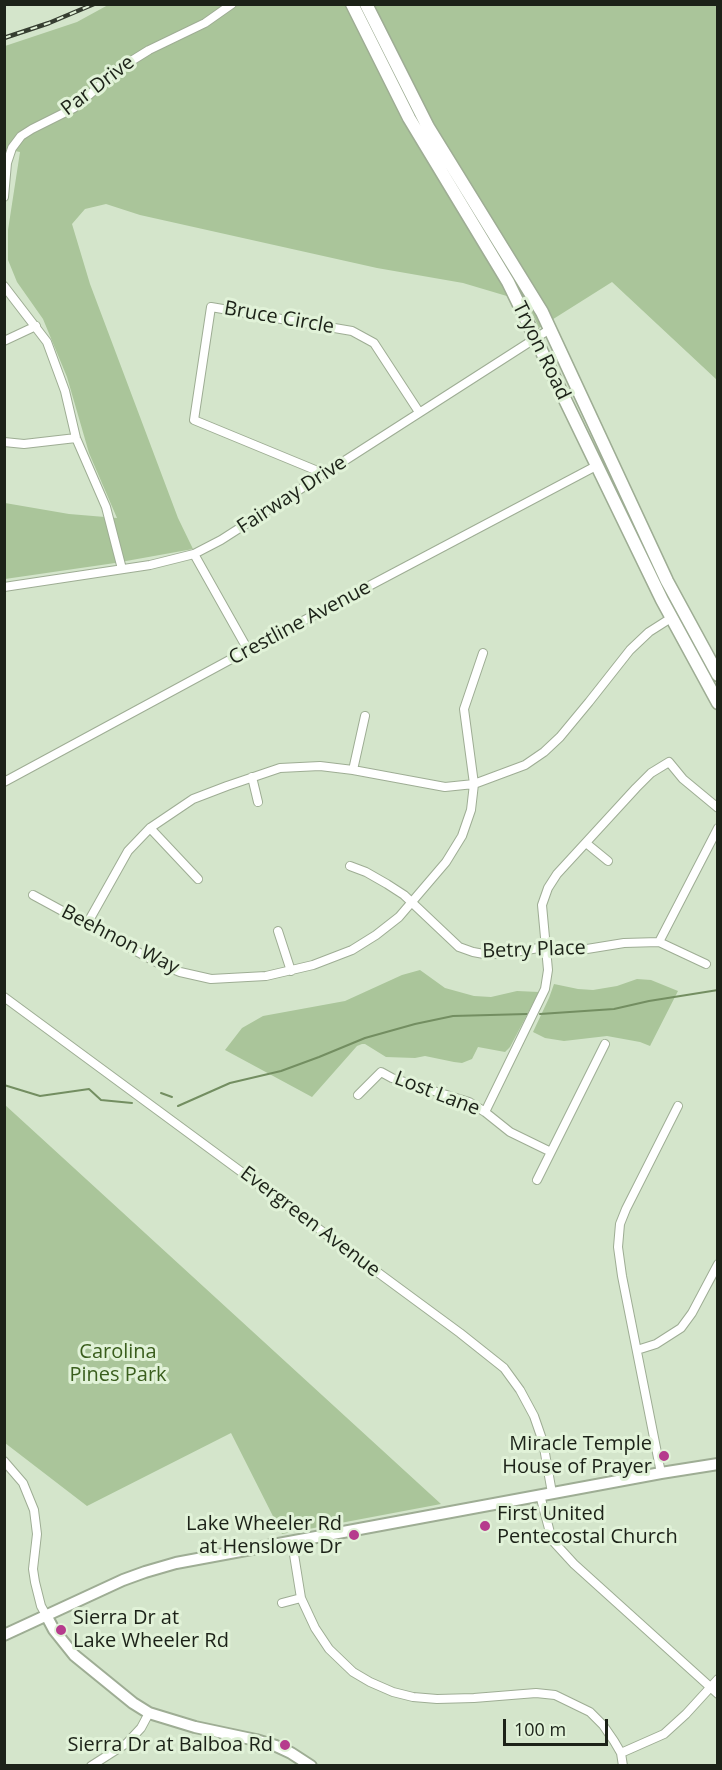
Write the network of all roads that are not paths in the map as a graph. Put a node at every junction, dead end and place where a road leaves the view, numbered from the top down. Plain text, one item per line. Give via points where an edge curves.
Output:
1 (232, 4) edge
2 (352, 4) edge
3 (366, 4) edge
4 (4, 197) edge
5 (4, 286) edge
6 (36, 326) junction
7 (550, 329) junction
8 (535, 338) junction
9 (4, 340) edge
10 (419, 412) junction
11 (76, 438) junction
12 (4, 442) edge
13 (596, 466) junction
14 (325, 474) junction
15 (194, 554) junction
16 (122, 569) junction
17 (4, 587) edge
18 (671, 618) junction
19 (248, 650) junction
20 (483, 653) dead end
21 (717, 675) edge
22 (717, 703) edge
23 (365, 716) dead end
24 (353, 770) junction
25 (252, 777) junction
26 (4, 782) edge
27 (474, 784) junction
28 (258, 802) dead end
29 (717, 808) edge
30 (150, 828) junction
31 (717, 828) edge
32 (586, 843) junction
33 (608, 861) dead end
34 (350, 866) dead end
35 (198, 879) dead end
36 (33, 895) dead end
37 (412, 903) junction
38 (87, 924) junction
39 (279, 931) dead end
40 (659, 942) junction
41 (545, 947) junction
42 (706, 964) dead end
43 (291, 971) junction
44 (4, 997) edge
45 (605, 1044) dead end
46 (358, 1095) dead end
47 (678, 1106) dead end
48 (485, 1112) junction
49 (551, 1152) junction
50 (537, 1180) dead end
51 (717, 1264) edge
52 (637, 1350) junction
53 (4, 1461) edge
54 (717, 1464) edge
55 (660, 1473) junction
56 (552, 1493) junction
57 (540, 1495) junction
58 (292, 1542) junction
59 (301, 1598) junction
60 (282, 1603) dead end
61 (46, 1615) junction
62 (4, 1635) edge
63 (717, 1679) edge
64 (710, 1687) junction
65 (717, 1694) edge
66 (149, 1713) junction
67 (621, 1753) junction
68 (304, 1764) edge
69 (91, 1766) edge
70 (623, 1766) edge

1 - 4 street, Par Drive via 206,23 120,68 74,108 21,136 7,163
2 - 8 main road, Tryon Road via 409,118 497,263
3 - 7 main road, Tryon Road via 418,110
5 - 6 street
6 - 9 street
6 - 11 street via 47,342 65,392
7 - 8 street, Fairway Drive
7 - 21 main road, Tryon Road via 667,581
8 - 10 street, Fairway Drive
8 - 13 main road, Tryon Road
10 - 14 street, Fairway Drive
10 - 14 street, Bruce Circle via 374,343 352,331 211,307 194,420
11 - 12 street via 24,444
11 - 16 street via 105,507
13 - 18 main road, Tryon Road
13 - 19 street, Crestline Avenue
14 - 15 street, Fairway Drive
15 - 16 street, Fairway Drive
15 - 19 street
16 - 17 street, Fairway Drive
18 - 22 main road, Tryon Road
18 - 27 street via 630,650 579,716 544,752 525,765
19 - 26 street, Crestline Avenue
20 - 27 street, Beehnon Way via 464,708
23 - 24 street
24 - 25 street via 320,766 280,768
24 - 27 street via 444,787
25 - 28 street
25 - 30 street via 193,799
27 - 37 street, Beehnon Way via 462,836
29 - 32 street via 669,762 651,773
30 - 35 street
30 - 38 street via 128,851
31 - 40 street
32 - 33 street
32 - 41 street via 548,888 542,906
34 - 37 street, Betry Place via 387,884
36 - 38 street, Beehnon Way
37 - 41 street, Betry Place via 459,947 472,952 502,954
37 - 43 street, Beehnon Way via 399,917 352,950
38 - 43 street, Beehnon Way via 180,972 233,979
39 - 43 street
40 - 41 street, Betry Place via 587,949
40 - 42 street, Betry Place
41 - 48 street via 545,989
44 - 56 street, Evergreen Avenue via 504,1368 534,1416
45 - 49 street
46 - 48 street, Lost Lane via 381,1072 469,1102
47 - 52 street via 620,1224 618,1247
48 - 49 street, Lost Lane via 510,1132
49 - 50 street
51 - 52 street via 681,1328 656,1344
52 - 55 street
53 - 61 street via 23,1483 34,1510 34,1575
54 - 55 main road
55 - 56 main road
56 - 57 main road
57 - 58 main road
57 - 64 street via 552,1540
58 - 59 street
58 - 61 main road via 159,1567
59 - 60 street
59 - 67 street via 329,1649 370,1682 393,1692 437,1699 555,1695 590,1712
61 - 62 main road
61 - 66 main road via 74,1655
63 - 64 street
64 - 65 street
64 - 67 street via 664,1734
66 - 68 main road via 276,1746
66 - 69 street via 127,1743
67 - 70 street

